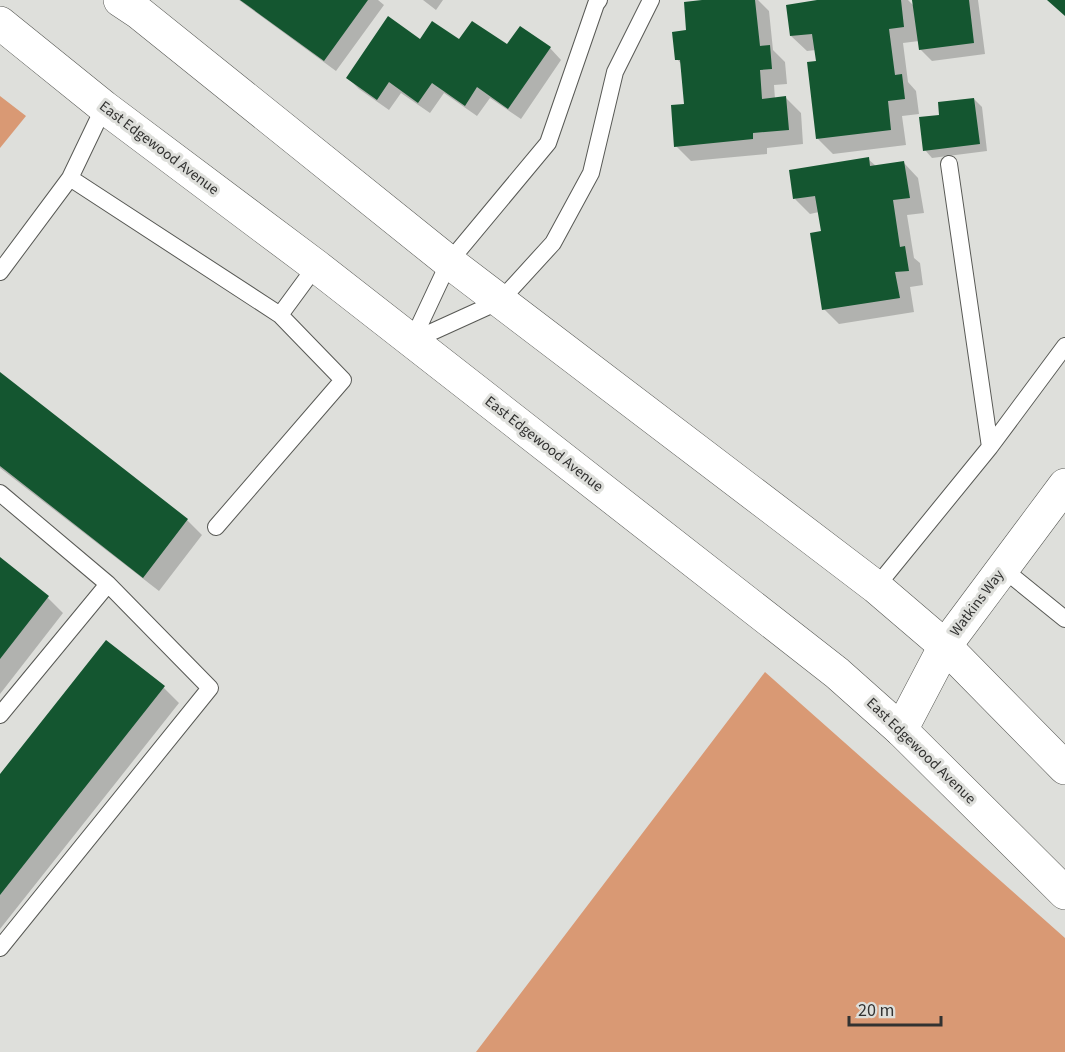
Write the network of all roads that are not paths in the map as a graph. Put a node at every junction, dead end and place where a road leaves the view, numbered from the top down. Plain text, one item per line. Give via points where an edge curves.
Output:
1 (599, 0) edge
2 (651, 0) edge
3 (135, 4) edge
4 (0, 23) edge
5 (104, 107) junction
6 (949, 164) dead end
7 (70, 178) junction
8 (449, 262) junction
9 (316, 266) junction
10 (0, 272) edge
11 (500, 301) junction
12 (280, 315) junction
13 (412, 341) junction
14 (1065, 346) edge
15 (990, 447) junction
16 (1065, 485) edge
17 (0, 493) edge
18 (216, 527) dead end
19 (1002, 568) junction
20 (108, 584) junction
21 (876, 587) junction
22 (1063, 613) edge
23 (945, 646) junction
24 (0, 715) edge
25 (902, 730) junction
26 (1065, 768) edge
27 (1065, 893) edge
28 (0, 948) edge

1 - 8 lane via 548,142
2 - 11 lane via 615,72 591,173 553,243
3 - 8 main road
4 - 5 main road, East Edgewood Avenue
5 - 7 lane
5 - 9 main road, East Edgewood Avenue
6 - 15 lane
7 - 10 lane
7 - 12 lane
8 - 11 main road
8 - 13 lane
9 - 12 lane
9 - 13 main road, East Edgewood Avenue
11 - 13 lane
11 - 21 main road
12 - 18 lane via 343,380
13 - 25 main road, East Edgewood Avenue via 837,673
14 - 15 lane
15 - 21 lane
16 - 19 main road, Watkins Way
17 - 20 lane
19 - 22 lane
19 - 23 main road, Watkins Way
20 - 24 lane
20 - 28 lane via 210,688
21 - 23 main road
23 - 25 main road, Watkins Way
23 - 26 main road
25 - 27 main road, East Edgewood Avenue

